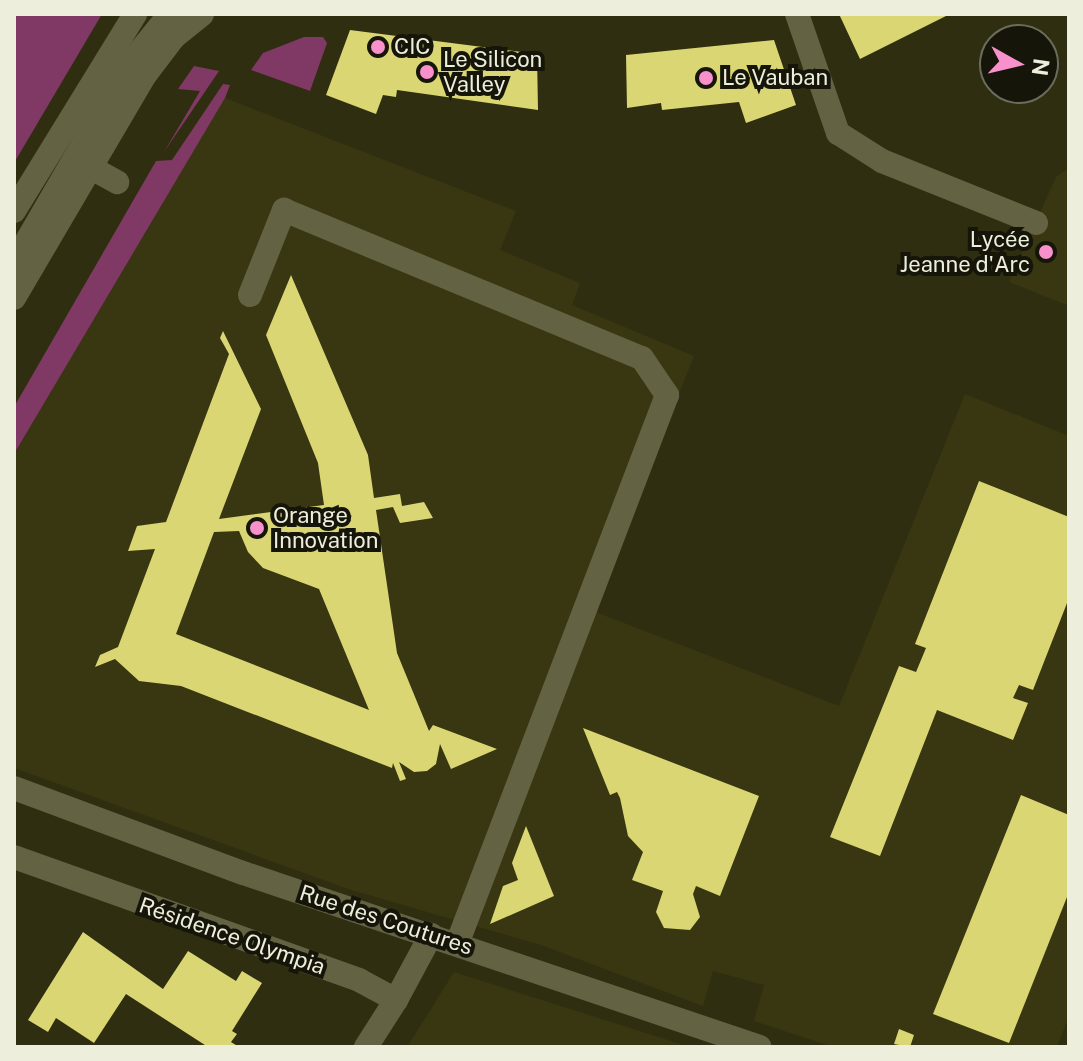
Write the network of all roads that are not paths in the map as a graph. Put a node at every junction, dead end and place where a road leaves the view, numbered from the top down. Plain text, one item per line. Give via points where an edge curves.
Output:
1 (135, 14) edge
2 (170, 14) edge
3 (202, 14) edge
4 (797, 14) edge
5 (83, 164) junction
6 (117, 182) dead end
7 (14, 211) edge
8 (1036, 223) dead end
9 (14, 263) edge
10 (250, 295) dead end
11 (14, 298) edge
12 (14, 788) edge
13 (14, 857) edge
14 (431, 935) junction
15 (457, 944) junction
16 (396, 1000) junction
17 (366, 1047) edge
18 (760, 1047) edge

1 - 7 street
2 - 5 street via 128,66
3 - 5 street via 174,37
4 - 8 street via 838,133 882,161
5 - 6 street
5 - 9 street
5 - 11 street
10 - 15 street via 284,210 642,358 667,395
12 - 14 street, Rue des Coutures
13 - 16 street, Résidence Olympia via 359,980
14 - 15 street, Rue des Coutures
14 - 16 street
15 - 18 street, Rue des Coutures
16 - 17 street

